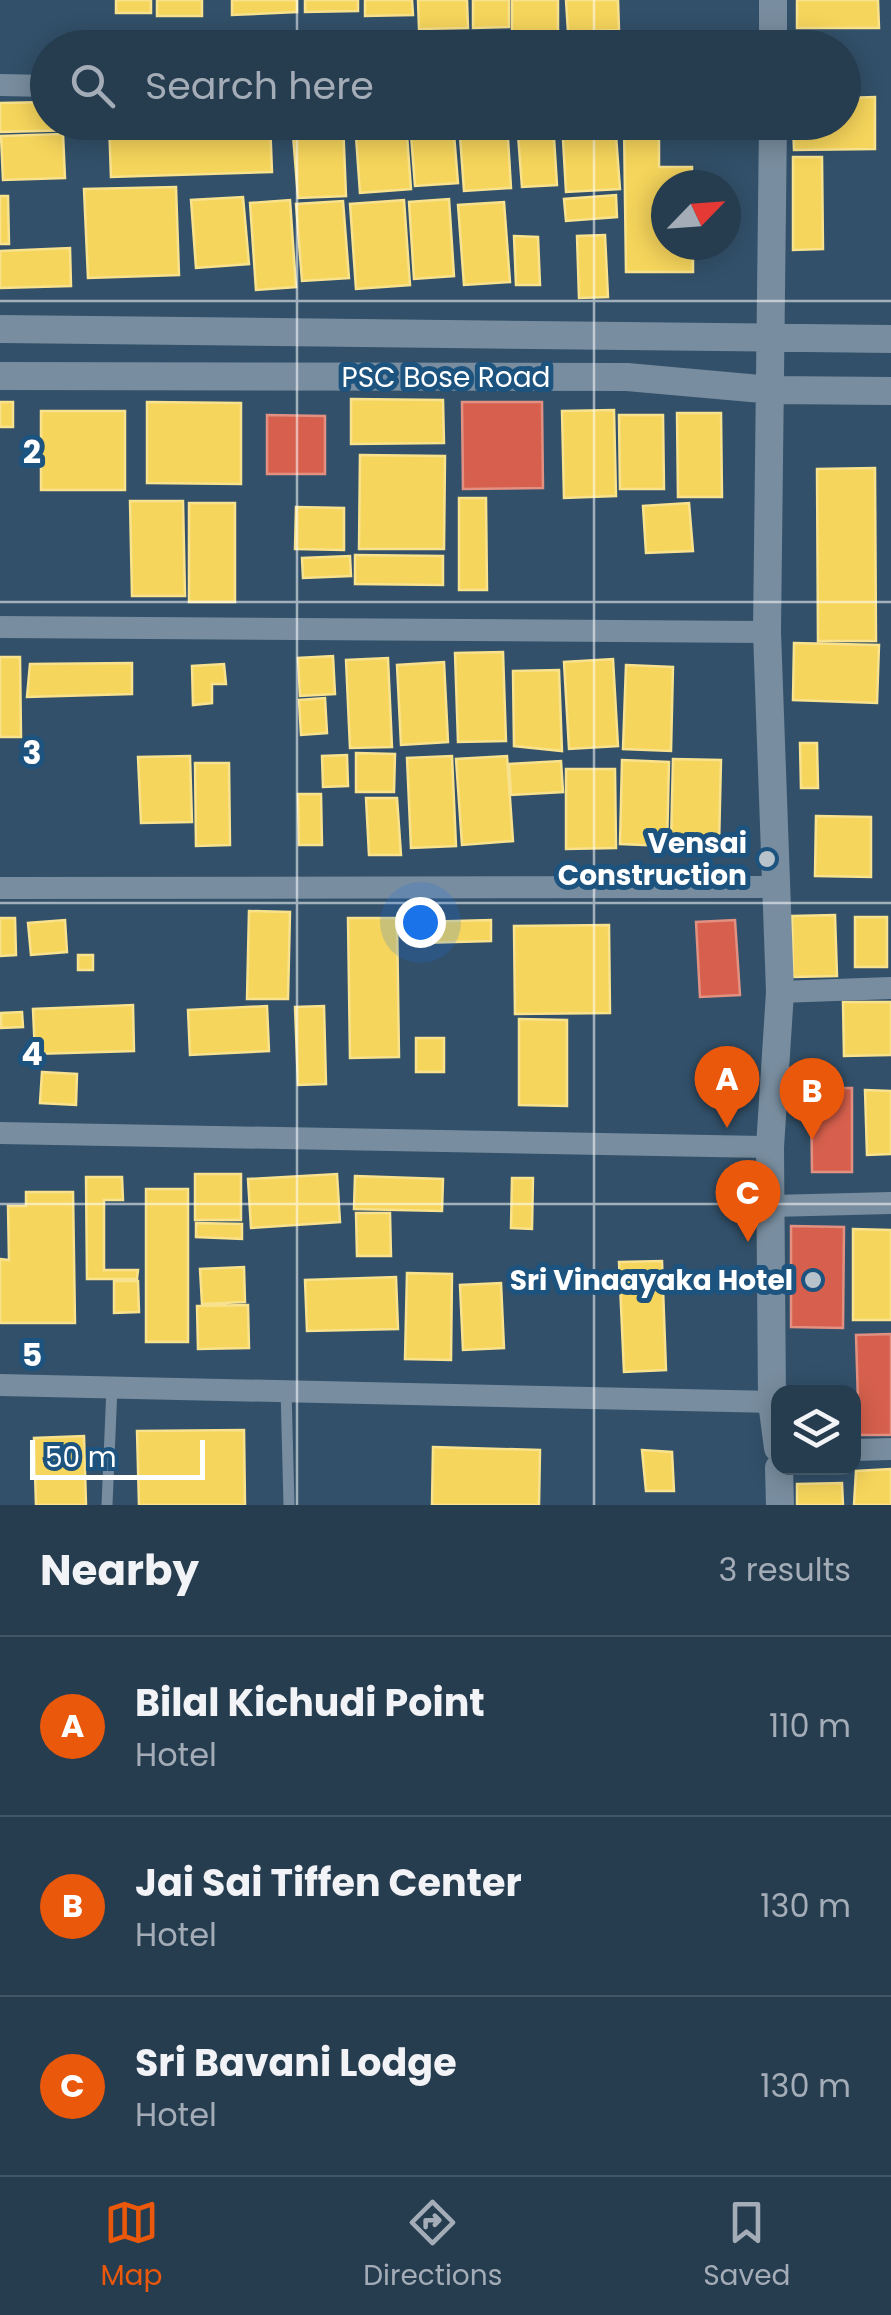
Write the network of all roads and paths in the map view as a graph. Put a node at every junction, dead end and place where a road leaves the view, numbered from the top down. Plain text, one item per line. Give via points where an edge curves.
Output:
1 (773, 0) edge
2 (773, 30) edge
3 (0, 85) edge
4 (30, 86) edge
5 (773, 140) edge
6 (0, 329) edge
7 (773, 338) junction
8 (891, 339) edge
9 (0, 376) edge
10 (772, 390) junction
11 (891, 390) edge
12 (0, 627) edge
13 (768, 632) junction
14 (776, 887) junction
15 (0, 888) edge
16 (891, 988) edge
17 (780, 992) junction
18 (0, 1133) edge
19 (770, 1147) junction
20 (891, 1204) edge
21 (772, 1206) junction
22 (772, 1385) edge
23 (0, 1386) edge
24 (112, 1387) junction
25 (286, 1389) junction
26 (771, 1402) edge
27 (891, 1449) edge
28 (861, 1450) edge
29 (780, 1475) edge
30 (108, 1505) edge
31 (289, 1505) edge
32 (780, 1505) edge

1 - 2 street
3 - 4 street
5 - 7 street
6 - 7 street, PSC Bose Road
7 - 8 street, PSC Bose Road
7 - 10 street
9 - 10 street, PSC Bose Road via 626,377
10 - 11 street, PSC Bose Road
10 - 13 street
12 - 13 street
13 - 14 street
14 - 15 street
14 - 17 street
16 - 17 street
17 - 19 street
18 - 19 street
19 - 21 street
20 - 21 street
21 - 22 street
23 - 24 street
24 - 25 street
24 - 30 lane
25 - 26 street
25 - 31 lane
27 - 28 street
29 - 32 street

